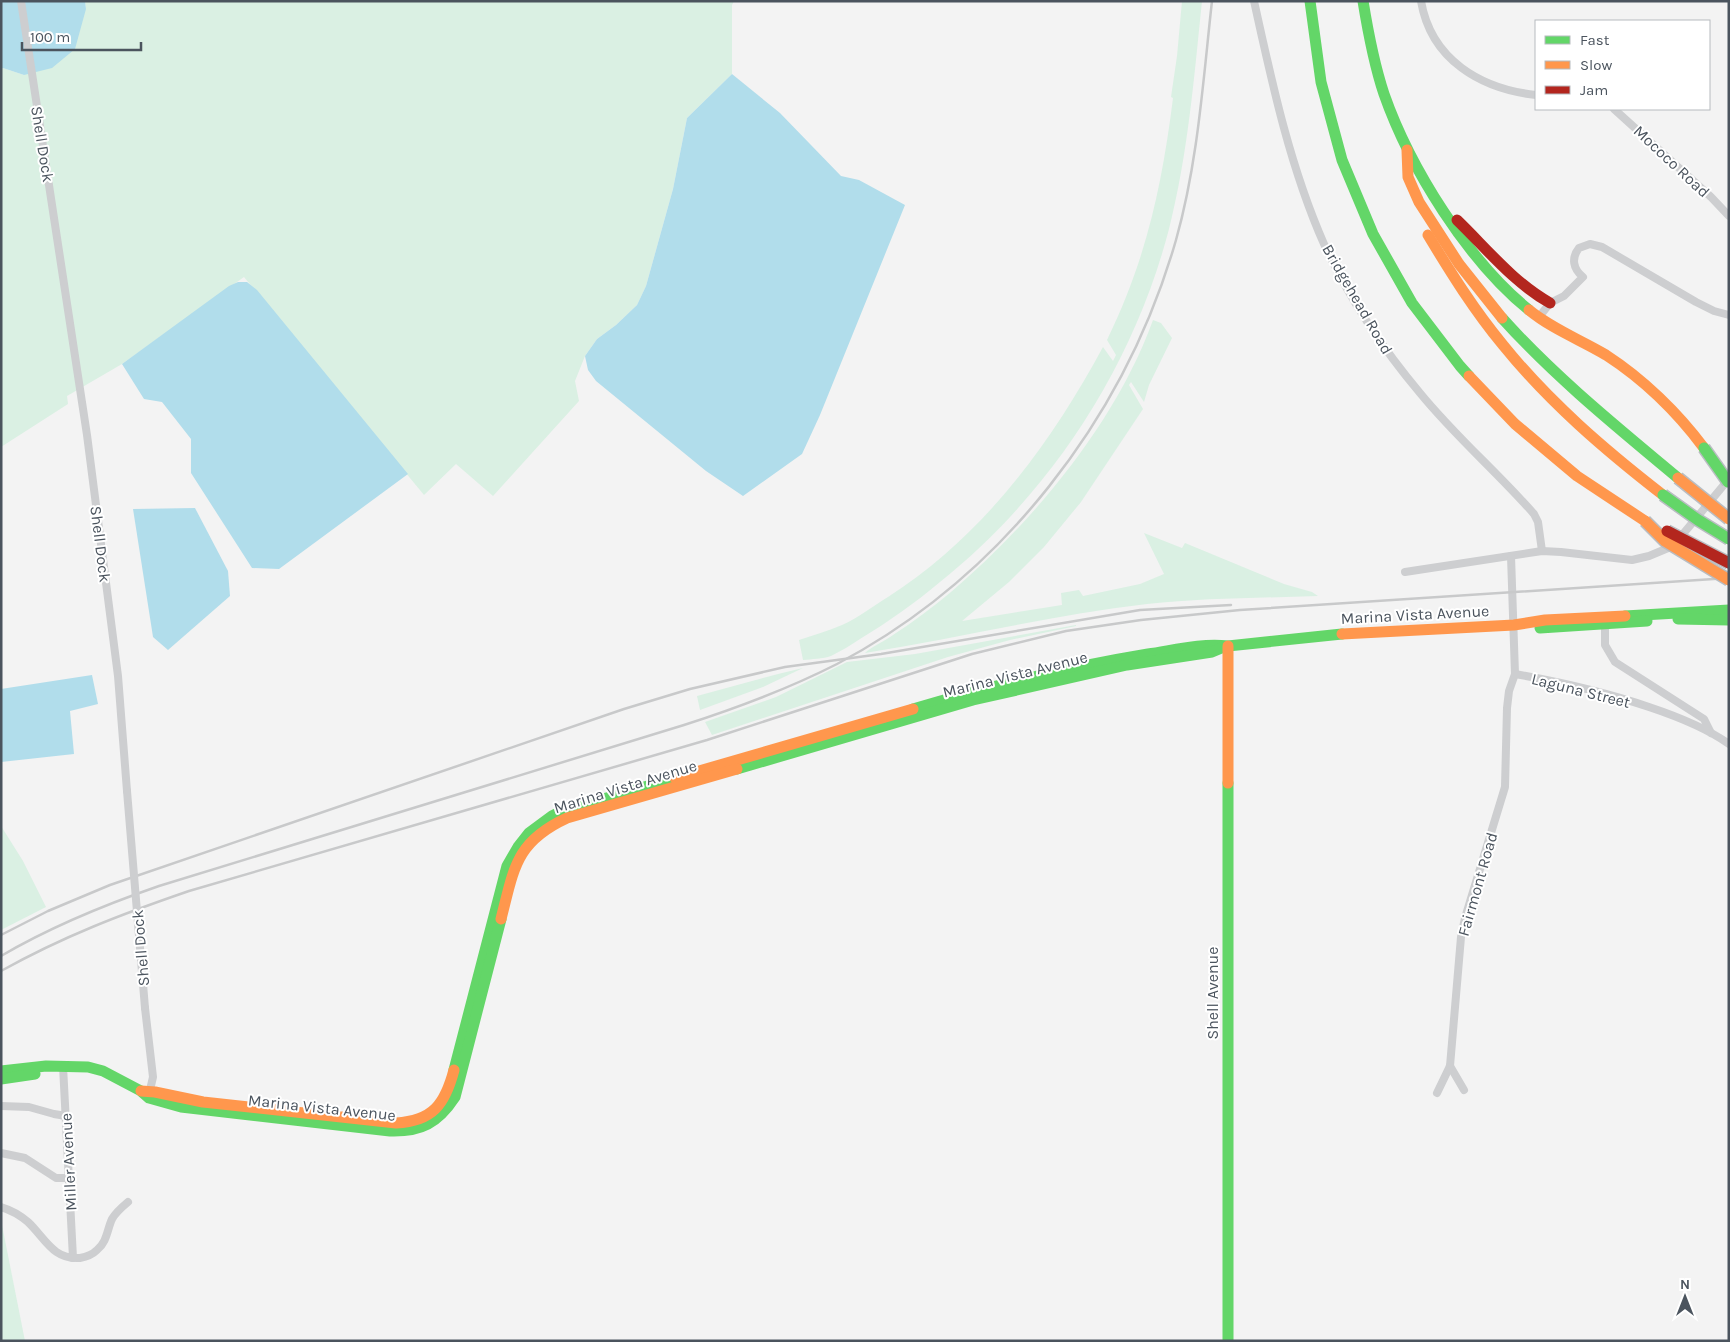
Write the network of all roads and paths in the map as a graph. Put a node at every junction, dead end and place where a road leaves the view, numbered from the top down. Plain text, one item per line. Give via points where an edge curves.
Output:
1 (21, 1) edge
2 (1254, 1) edge
3 (1310, 1) edge
4 (1363, 1) edge
5 (1421, 1) edge
6 (1535, 95) edge
7 (1615, 110) edge
8 (1406, 146) junction
9 (1417, 196) junction
10 (1441, 206) junction
11 (1729, 216) edge
12 (1550, 303) junction
13 (1729, 315) edge
14 (1539, 317) junction
15 (1729, 481) edge
16 (1729, 519) edge
17 (1645, 521) junction
18 (1729, 539) edge
19 (1542, 551) junction
20 (1511, 556) junction
21 (1729, 563) edge
22 (1405, 572) dead end
23 (1729, 580) edge
24 (1729, 610) edge
25 (1729, 620) edge
26 (1514, 625) junction
27 (1605, 625) junction
28 (1228, 646) junction
29 (1515, 674) junction
30 (1711, 733) junction
31 (1729, 744) edge
32 (63, 1066) junction
33 (1450, 1066) junction
34 (1, 1071) edge
35 (1, 1079) edge
36 (145, 1090) junction
37 (1464, 1090) dead end
38 (1437, 1093) dead end
39 (1, 1106) edge
40 (66, 1116) junction
41 (1, 1153) edge
42 (69, 1178) junction
43 (128, 1202) dead end
44 (1, 1207) edge
45 (73, 1258) junction
46 (1228, 1341) edge

1 - 36 street, Shell Dock, bridge via 86,430 118,676 153,1077
2 - 19 street, Bridgehead Road via 1297,170 1325,245 1341,276 1387,351 1419,392 1534,514
3 - 17 main road via 1320,77 1342,160 1361,208 1409,299 1455,362 1507,419 1573,474
4 - 8 main road via 1385,95
5 - 6 street via 1433,37 1460,67 1502,89
7 - 11 street, Mococo Road
8 - 9 main road via 1408,178
8 - 10 main road
9 - 16 main road, bridge via 1462,270 1505,324 1548,366
9 - 18 main road, bridge via 1421,219 1432,243 1464,295 1527,375 1620,461 1692,516
10 - 12 main road via 1517,280
10 - 14 main road via 1488,272
12 - 13 street via 1564,296 1583,277 1576,269 1574,258 1579,248 1590,244 1602,247 1696,302
12 - 14 street
14 - 15 main road, bridge via 1620,365 1687,425
15 - 19 street via 1674,546 1649,556 1632,560
17 - 21 main road, bridge
17 - 23 main road, bridge via 1665,541
19 - 20 street
20 - 22 street
20 - 26 street
24 - 26 main road, Marina Vista Avenue via 1545,620
25 - 27 main road, Marina Vista Avenue via 1665,619
26 - 27 main road, Marina Vista Avenue via 1542,628
26 - 28 main road, Marina Vista Avenue via 1323,635
26 - 29 street, Laguna Street
27 - 30 street, Laguna Street via 1605,645 1615,662 1704,719
28 - 36 main road, Marina Vista Avenue via 1211,644 1136,656 997,685 562,811 548,818 522,839 507,866 448,1090 438,1108 421,1119 407,1123 388,1122 186,1100
28 - 46 main road, Shell Avenue
29 - 30 street, Laguna Street via 1613,696 1673,715
29 - 33 street, Fairmont Road via 1507,708 1505,787 1464,918
30 - 31 street, Laguna Street
32 - 34 main road, Marina Vista Avenue
32 - 35 main road
32 - 36 main road, Marina Vista Avenue via 103,1071
32 - 40 street, Miller Avenue
33 - 37 street
33 - 38 street, Fairmont Road
39 - 40 street via 29,1107
40 - 42 street, Miller Avenue
41 - 42 street via 25,1158 56,1178
42 - 45 street, Miller Avenue
43 - 45 street via 112,1220 103,1244 84,1257
44 - 45 street via 27,1221 56,1252

